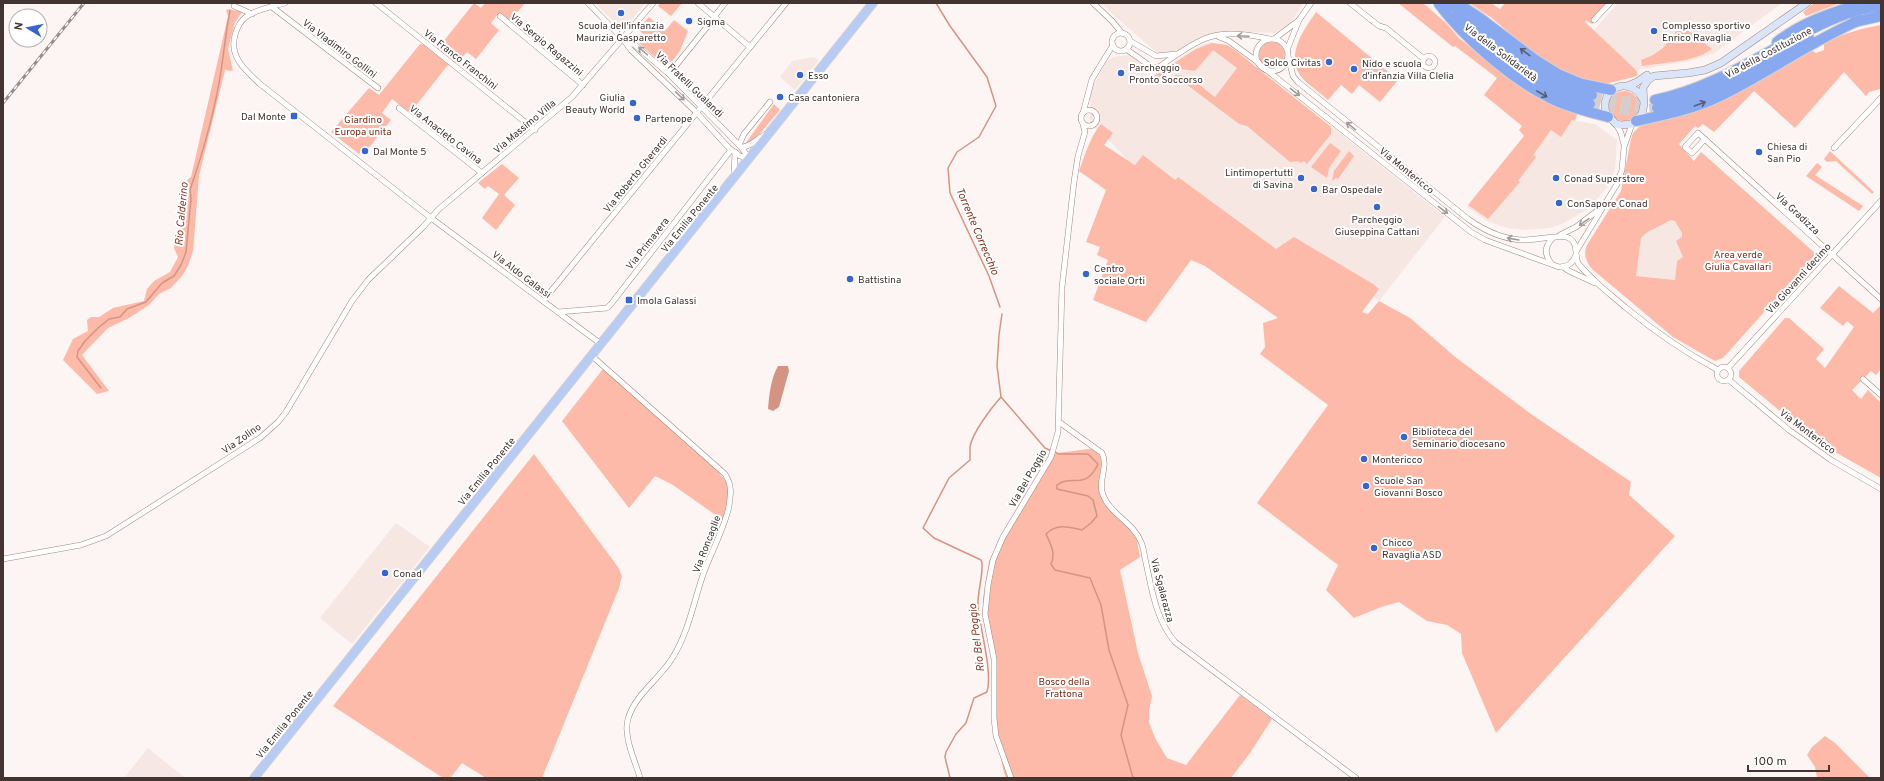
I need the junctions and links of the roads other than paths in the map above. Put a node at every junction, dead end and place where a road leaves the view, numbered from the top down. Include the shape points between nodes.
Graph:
1 (285, 3) edge
2 (376, 3) edge
3 (588, 3) edge
4 (653, 3) edge
5 (698, 3) edge
6 (725, 3) edge
7 (786, 3) edge
8 (873, 3) edge
9 (1093, 3) edge
10 (1350, 3) edge
11 (1442, 3) edge
12 (1457, 3) edge
13 (1610, 3) edge
14 (1799, 3) edge
15 (1807, 3) edge
16 (1862, 3) edge
17 (1309, 4) edge
18 (234, 6) dead end
19 (272, 7) junction
20 (1881, 7) edge
21 (252, 14) junction
22 (500, 16) dead end
23 (1881, 16) edge
24 (714, 17) junction
25 (1299, 20) junction
26 (1594, 20) dead end
27 (1860, 20) junction
28 (1112, 21) junction
29 (1122, 33) junction
30 (1114, 35) junction
31 (1216, 36) junction
32 (623, 39) junction
33 (1271, 39) junction
34 (1130, 41) junction
35 (1113, 45) junction
36 (750, 47) junction
37 (1126, 49) junction
38 (1118, 50) junction
39 (1287, 50) junction
40 (1179, 54) junction
41 (1108, 55) junction
42 (1156, 56) junction
43 (1288, 56) junction
44 (1424, 59) dead end
45 (1751, 60) junction
46 (1259, 63) junction
47 (1157, 68) junction
48 (1264, 68) junction
49 (669, 74) junction
50 (583, 85) junction
51 (1627, 86) junction
52 (378, 88) dead end
53 (1611, 90) junction
54 (1881, 98) edge
55 (1643, 99) junction
56 (1591, 100) tunnel mouth
57 (770, 102) dead end
58 (1086, 102) junction
59 (701, 107) junction
60 (400, 108) dead end
61 (696, 112) junction
62 (1094, 112) junction
63 (1083, 113) junction
64 (1612, 120) junction
65 (1634, 123) junction
66 (1083, 124) junction
67 (1092, 126) junction
68 (535, 130) junction
69 (1085, 132) junction
70 (768, 134) junction
71 (1705, 139) dead end
72 (740, 146) junction
73 (1624, 147) junction
74 (1834, 148) dead end
75 (733, 151) junction
76 (749, 158) junction
77 (482, 173) junction
78 (734, 177) junction
79 (1606, 203) junction
80 (1880, 205) edge
81 (432, 218) junction
82 (1555, 237) junction
83 (1576, 252) junction
84 (1831, 255) junction
85 (1551, 263) junction
86 (1563, 267) junction
87 (1598, 284) junction
88 (1881, 299) edge
89 (543, 302) junction
90 (558, 312) junction
91 (601, 344) junction
92 (592, 356) junction
93 (1728, 368) junction
94 (1718, 370) junction
95 (1863, 379) dead end
96 (1729, 380) junction
97 (1881, 395) edge
98 (1059, 422) junction
99 (1881, 489) edge
100 (3, 559) edge
101 (254, 778) edge
102 (640, 778) edge
103 (1011, 778) edge
104 (1356, 778) edge

1 - 19 street
2 - 68 street, Via Franco Franchini
3 - 32 street, Via Fratelli Gualandi
4 - 32 street, Via Massimo Villa
5 - 24 street
6 - 24 street
7 - 36 street, Via Roberto Gherardi
8 - 70 main road, Via Emilia Ponente
9 - 28 street
10 - 44 street
11 - 56 highway, Via della Solidarietà via 1539,72
11 -> 64 highway via 1468,38 1525,84 1570,107
53 -> 12 highway via 1582,84 1558,74
13 - 26 street
14 - 51 street via 1719,61 1702,66 1652,72
15 - 55 street via 1721,63 1705,70 1654,76 1644,84
16 - 45 highway via 1803,24
17 - 25 street
18 - 21 street
19 - 21 street
19 - 52 street, Via Vladimiro Gollini
20 - 45 highway, Via della Costituzione via 1825,22
21 - 81 street, Via Aldo Galassi via 237,28 232,43 235,58 244,70
22 - 50 street, Via Sergio Ragazzini
23 - 27 highway, Via della Costituzione
24 - 36 street
24 - 49 street
25 - 33 street
25 - 39 street
27 - 45 highway, Via della Costituzione via 1845,23 1811,37 1744,76 1700,96 1670,105 1656,104 1715,81
65 -> 27 highway via 1698,106 1719,97 1835,31
28 - 29 street
28 - 30 street
29 - 30 street
29 - 34 street via 1128,36
30 - 35 street
33 -> 31 street
31 - 40 street via 1204,39
31 - 46 street via 1229,40
49 -> 32 street, Via Fratelli Gualandi via 635,45
32 - 50 street, Via Massimo Villa
32 -> 61 street, Via Fratelli Gualandi via 631,50
33 - 39 street via 1282,42
33 - 46 street via 1264,41 1258,49
34 - 37 street
34 - 42 street
35 - 38 street
35 - 41 street
36 - 59 street, Via Roberto Gherardi
37 - 38 street
37 - 47 street via 1150,67
38 - 41 street
39 - 43 street
40 - 42 street
40 - 47 street
41 - 58 street via 1092,79
42 - 47 street via 1160,62
43 - 48 street via 1279,69
82 -> 43 street, Via Montericco via 1524,240 1501,236 1483,229 1468,219 1298,82 1293,76
46 - 48 street
48 -> 85 street, Via Montericco via 1472,232 1485,240
49 - 59 street, Via Fratelli Gualandi
50 - 68 street, Via Massimo Villa
51 - 53 street via 1618,86
51 - 55 street via 1636,90
53 - 64 street via 1604,103
54 - 74 street
55 - 65 street via 1643,109
57 - 72 street via 744,134
58 - 62 street
58 - 63 street
59 - 61 street, Via Roberto Gherardi
59 - 72 street, Via Fratelli Gualandi
60 - 77 street, Via Anacleto Cavina
61 - 75 street, Via Fratelli Gualandi
61 - 89 street, Via Roberto Gherardi
62 - 63 street via 1089,110
62 - 67 street via 1097,120
63 - 66 street
64 - 65 street via 1626,125
64 - 73 street via 1621,133
65 - 73 street
66 - 67 street
66 - 69 street
67 - 69 street
68 - 77 street, Via Massimo Villa
69 - 98 street, Via Bel Poggio via 1074,182 1062,287
70 - 72 street via 761,136 751,145
70 - 76 main road, Via Emilia Ponente
71 - 84 street, Via Gradizza
72 - 76 street, Via Fratelli Gualandi
73 - 79 street via 1622,170
75 - 76 street, Via Fratelli Gualandi
75 - 78 street
75 - 90 street, Via Primavera via 612,304 607,308
76 - 78 main road, Via Emilia Ponente
77 - 81 street, Via Massimo Villa via 439,209
78 - 91 main road, Via Emilia Ponente
79 -> 82 street via 1576,227
79 - 83 street
80 - 84 street, Via Giovanni decimo
81 - 89 street, Via Aldo Galassi
81 - 100 street, Via Zolino via 368,280 352,301 286,412 260,438 106,536 81,545
82 - 83 street, Via Montericco via 1568,237 1575,244
82 - 85 street via 1546,250
83 - 86 street via 1571,263
83 - 87 street, Via Montericco via 1578,262
84 - 88 street, Via Gradizza
84 - 93 street, Via Giovanni decimo
85 - 86 street, Via Montericco
86 - 87 street, Via Montericco
87 - 94 street, Via Montericco via 1671,343
89 - 90 street, Via Aldo Galassi
90 - 91 street, Via Aldo Galassi
91 - 92 main road, Via Emilia Ponente
92 - 101 main road, Via Emilia Ponente
92 - 102 street, Via Roncaglie via 725,474 731,486 729,508 703,573 680,644 638,700 628,720 628,737
93 - 94 street via 1724,366
93 - 96 street via 1732,374
94 - 96 street, Via Montericco via 1720,380
95 - 97 street
96 - 99 street, Via Montericco via 1789,430 1831,460
98 - 103 street, Via Bel Poggio via 1051,457 1004,537 993,560 988,585 985,614 994,659 996,736
98 - 104 street, Via Sgalarazza via 1102,453 1105,459 1102,492 1106,502 1141,541 1159,615 1166,631 1175,642

